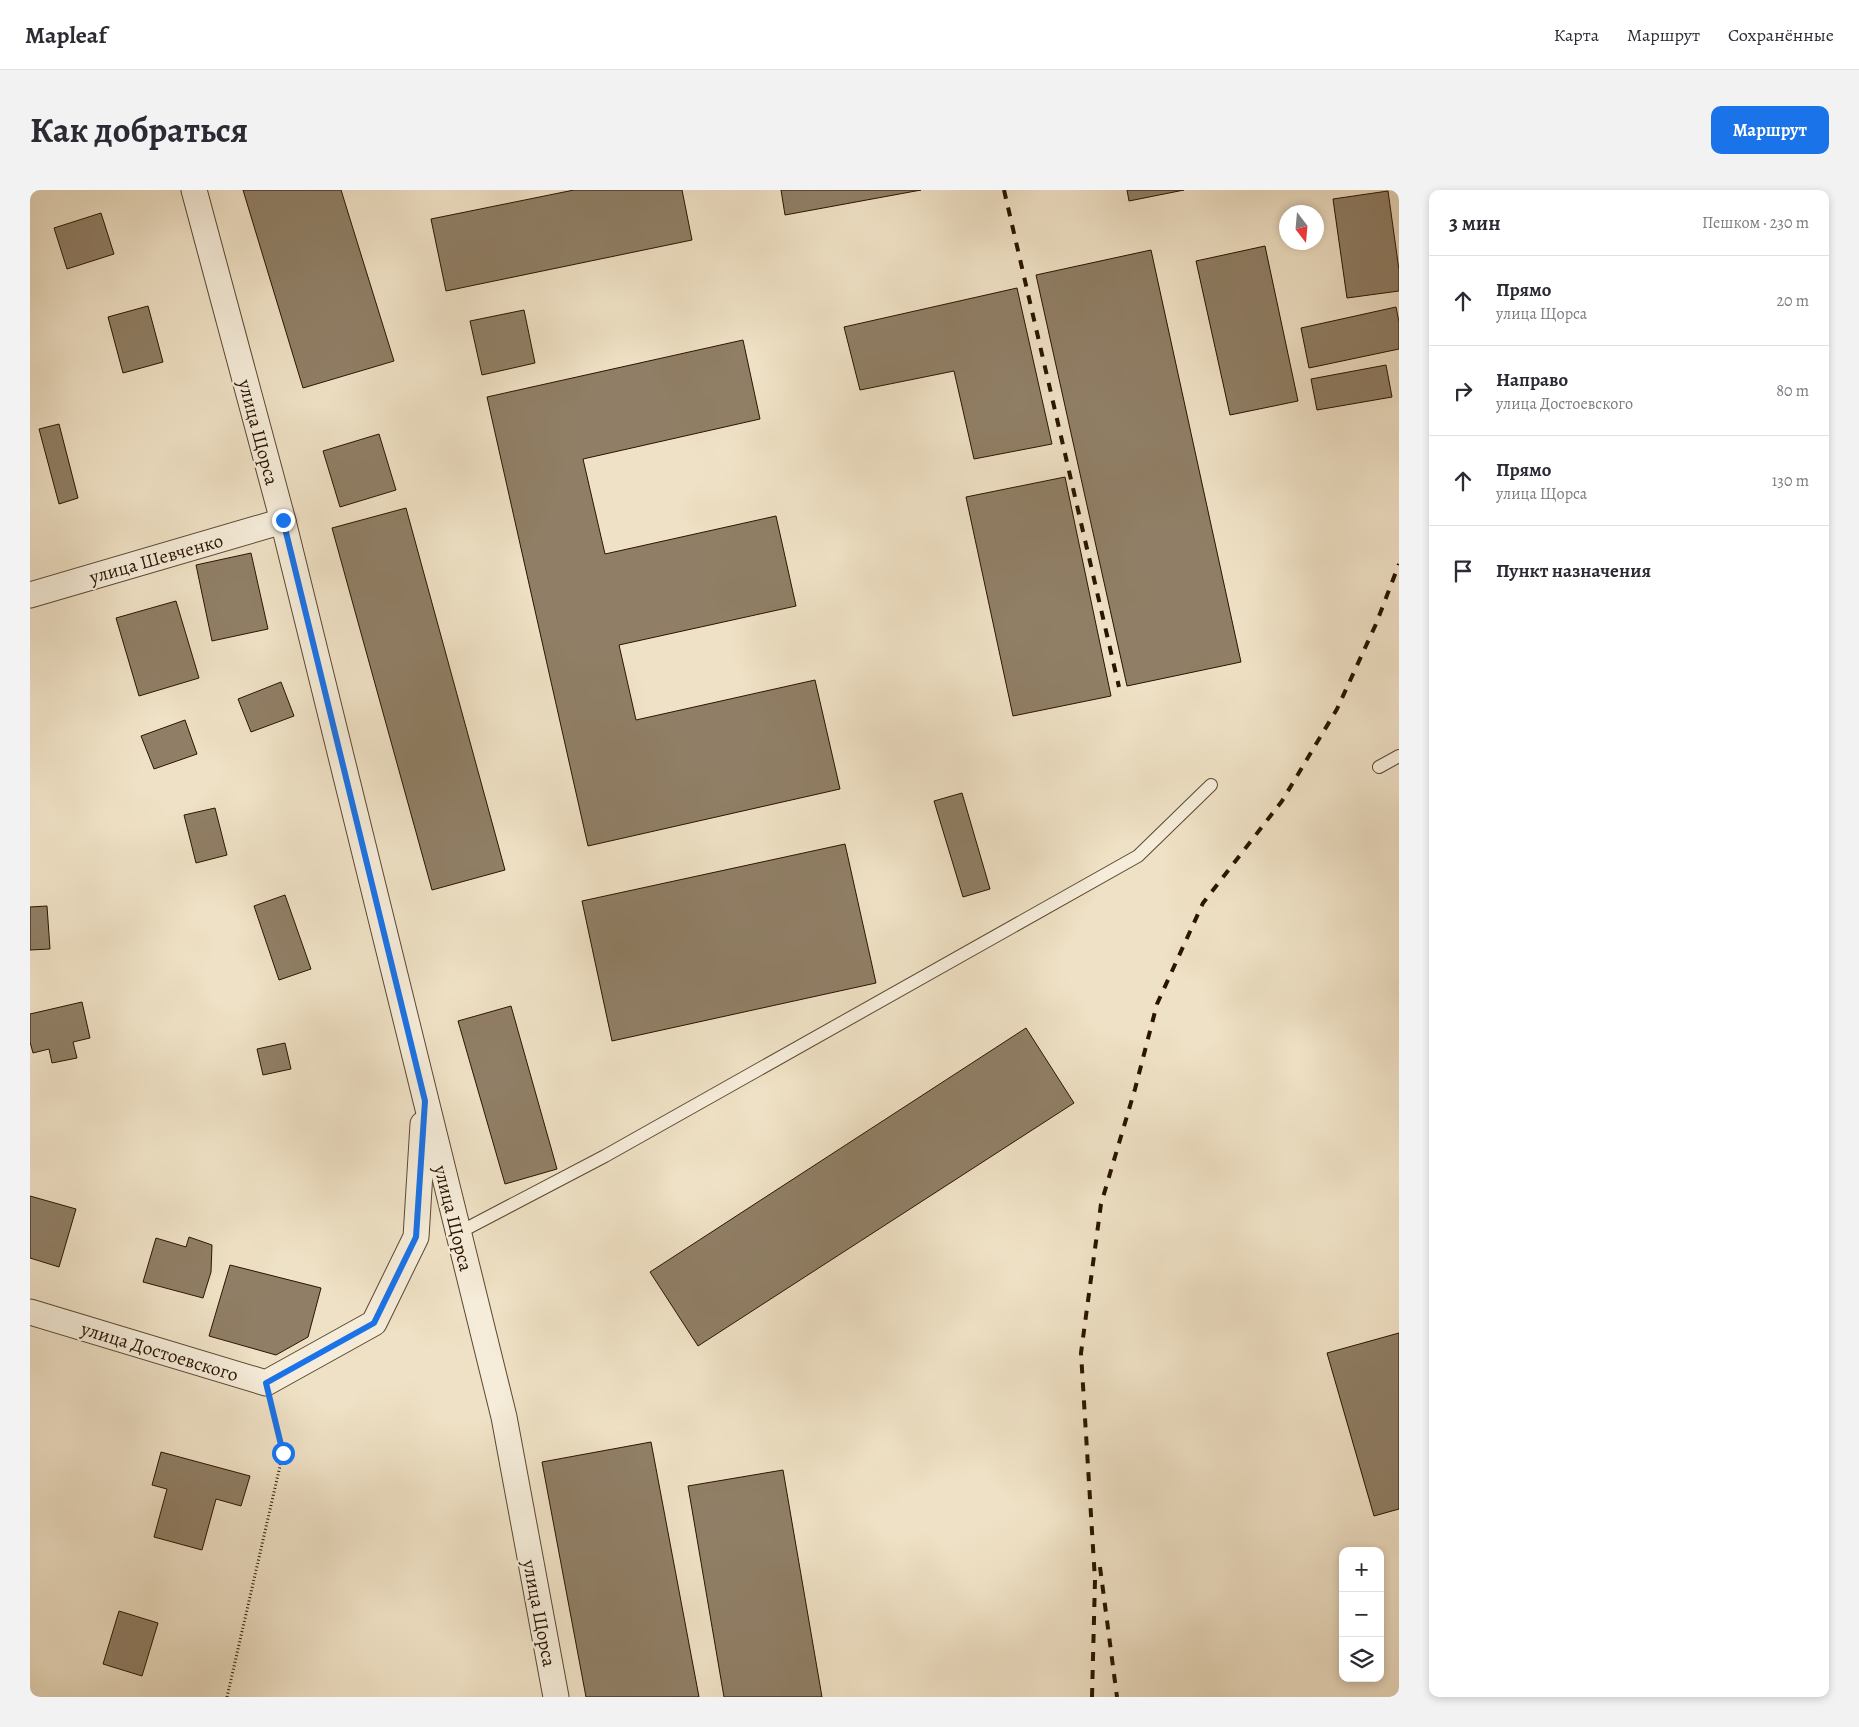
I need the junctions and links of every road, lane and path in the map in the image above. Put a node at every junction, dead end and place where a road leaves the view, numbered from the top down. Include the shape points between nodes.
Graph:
1 (194, 190) edge
2 (283, 520) junction
3 (30, 595) edge
4 (1399, 756) edge
5 (1379, 767) dead end
6 (1211, 785) dead end
7 (425, 1101) junction
8 (458, 1233) junction
9 (30, 1312) edge
10 (266, 1383) junction
11 (226, 1697) edge
12 (556, 1697) edge

1 - 2 street, улица Щорса
2 - 3 street, улица Шевченко
2 - 7 street, улица Щорса
4 - 5 lane
6 - 8 lane via 1138,856 605,1156
7 - 8 street, улица Щорса
7 - 10 street via 416,1237 374,1323
8 - 12 street, улица Щорса via 504,1417
9 - 10 street, улица Достоевского
10 - 11 path via 283,1453

